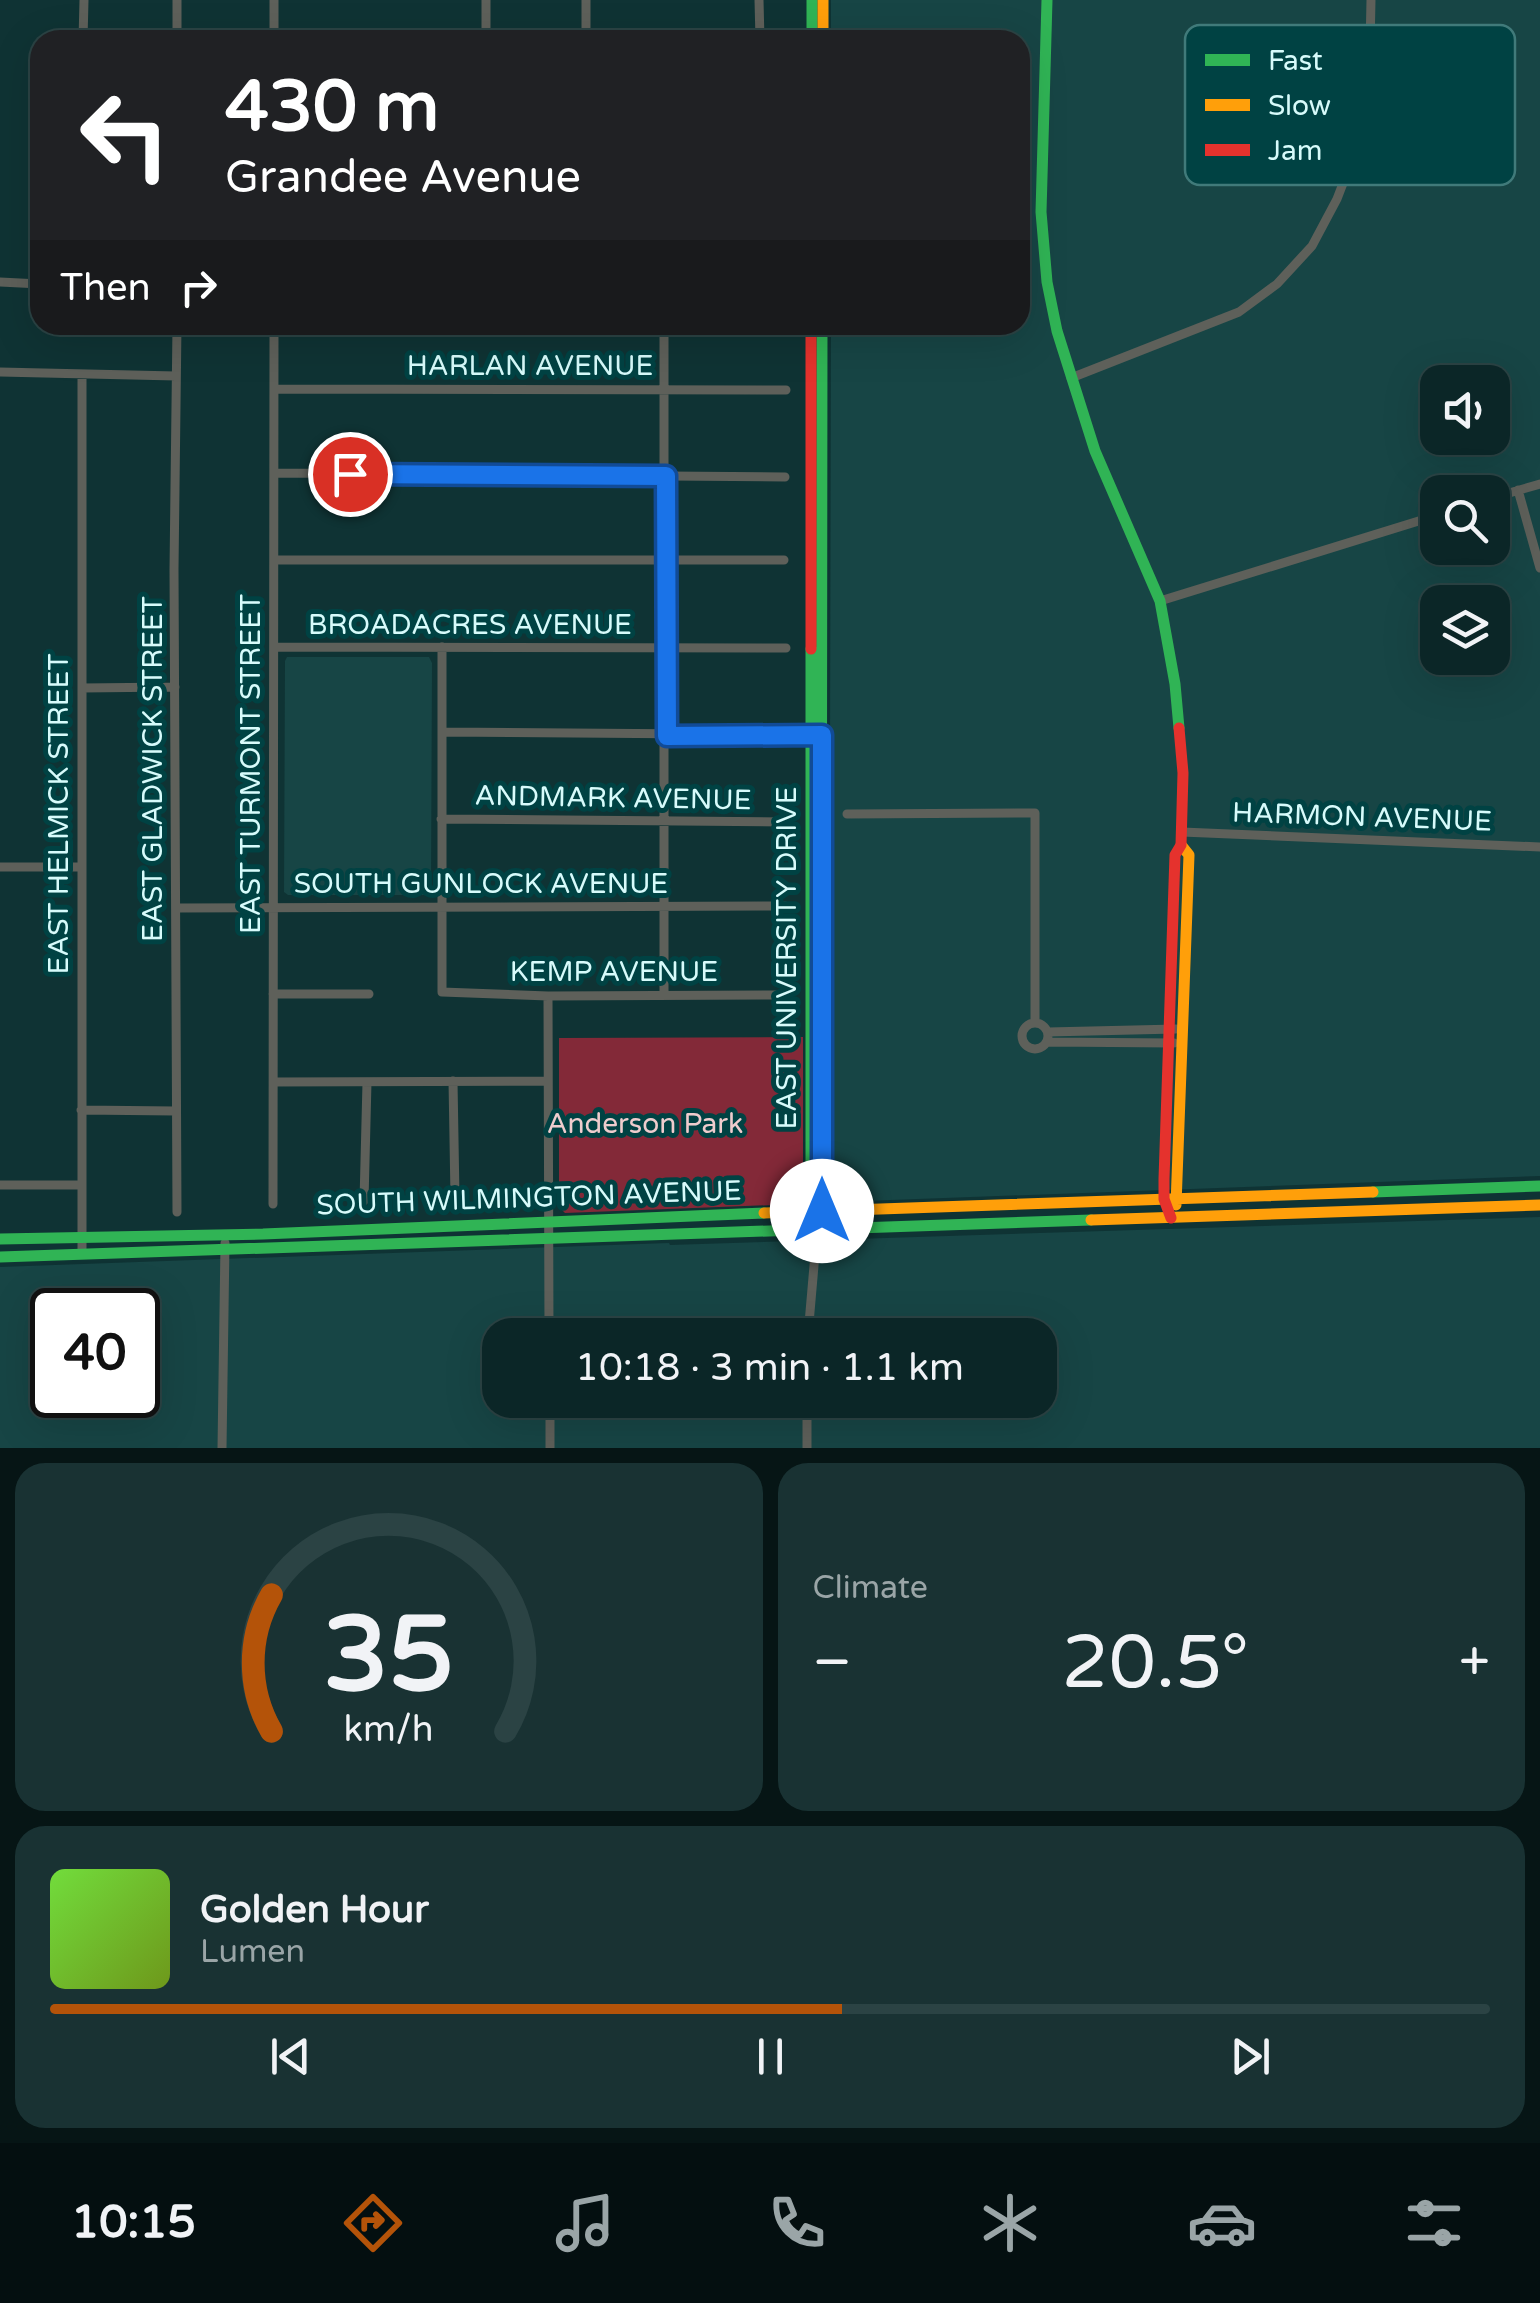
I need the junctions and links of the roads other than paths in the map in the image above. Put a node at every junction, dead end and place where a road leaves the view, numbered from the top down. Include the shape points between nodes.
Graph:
1 (84, 0) edge
2 (177, 0) edge
3 (274, 0) edge
4 (486, 0) edge
5 (586, 0) edge
6 (759, 0) edge
7 (812, 0) edge
8 (822, 0) edge
9 (1047, 0) edge
10 (1371, 0) edge
11 (1370, 25) edge
12 (83, 30) edge
13 (178, 30) edge
14 (274, 30) edge
15 (486, 30) edge
16 (586, 30) edge
17 (760, 30) edge
18 (812, 30) edge
19 (822, 30) edge
20 (1343, 185) edge
21 (0, 282) edge
22 (30, 284) edge
23 (177, 335) edge
24 (274, 335) edge
25 (664, 335) edge
26 (811, 335) edge
27 (822, 335) edge
28 (0, 372) edge
29 (82, 374) junction
30 (176, 376) junction
31 (1071, 378) junction
32 (666, 388) junction
33 (275, 389) junction
34 (786, 390) dead end
35 (275, 473) junction
36 (666, 476) junction
37 (785, 477) dead end
38 (1540, 484) edge
39 (1518, 490) junction
40 (1510, 492) edge
41 (1420, 521) edge
42 (274, 560) junction
43 (784, 560) dead end
44 (666, 562) junction
45 (1540, 568) edge
46 (1160, 601) junction
47 (274, 646) junction
48 (442, 647) junction
49 (666, 648) junction
50 (786, 648) dead end
51 (175, 687) junction
52 (82, 688) junction
53 (444, 732) junction
54 (817, 735) junction
55 (667, 736) junction
56 (847, 814) dead end
57 (441, 818) junction
58 (666, 820) junction
59 (784, 822) dead end
60 (1181, 839) junction
61 (1540, 846) edge
62 (0, 867) edge
63 (82, 867) junction
64 (274, 906) junction
65 (443, 906) junction
66 (785, 906) dead end
67 (177, 908) junction
68 (665, 908) junction
69 (273, 994) junction
70 (369, 994) dead end
71 (664, 995) junction
72 (786, 995) dead end
73 (548, 996) junction
74 (1036, 1023) junction
75 (1169, 1029) junction
76 (1183, 1029) junction
77 (1048, 1037) junction
78 (1169, 1043) junction
79 (1183, 1043) junction
80 (547, 1081) junction
81 (274, 1082) junction
82 (367, 1082) junction
83 (454, 1082) junction
84 (81, 1110) junction
85 (176, 1111) junction
86 (0, 1185) edge
87 (81, 1185) junction
88 (1540, 1186) edge
89 (455, 1198) dead end
90 (1178, 1198) junction
91 (1164, 1199) junction
92 (364, 1201) dead end
93 (273, 1204) dead end
94 (1540, 1206) edge
95 (817, 1211) junction
96 (177, 1212) dead end
97 (1171, 1218) junction
98 (548, 1220) junction
99 (817, 1231) junction
100 (225, 1235) junction
101 (81, 1237) junction
102 (548, 1238) junction
103 (0, 1240) edge
104 (224, 1250) junction
105 (82, 1254) junction
106 (0, 1257) edge
107 (549, 1318) edge
108 (809, 1318) edge
109 (550, 1418) edge
110 (807, 1418) edge
111 (222, 1448) edge
112 (550, 1448) edge
113 (808, 1448) edge

1 - 12 street
2 - 13 street
3 - 14 street
4 - 15 street
5 - 16 street
6 - 17 street
7 - 18 main road
8 - 19 main road
9 - 31 main road via 1044,258
10 - 11 street
20 - 31 street via 1312,246 1239,312
21 - 22 street
23 - 30 street, EAST GLADWICK STREET
24 - 33 street, EAST TURMONT STREET
25 - 32 street
26 - 54 main road, EAST UNIVERSITY DRIVE
27 - 54 main road, EAST UNIVERSITY DRIVE
28 - 29 street
29 - 30 street
29 - 52 street, EAST HELMICK STREET
30 - 51 street, EAST GLADWICK STREET
31 - 46 main road via 1094,451
32 - 33 street, HARLAN AVENUE
32 - 34 street, HARLAN AVENUE
32 - 36 street
33 - 35 street, EAST TURMONT STREET
35 - 36 street
35 - 42 street, EAST TURMONT STREET
36 - 37 street
36 - 44 street
38 - 39 street
39 - 40 street
39 - 45 street
41 - 46 street
42 - 44 street
42 - 47 street, EAST TURMONT STREET
43 - 44 street
44 - 49 street
46 - 60 main road via 1176,684
47 - 48 street, BROADACRES AVENUE
47 - 64 street, EAST TURMONT STREET
48 - 49 street, BROADACRES AVENUE
48 - 53 street
49 - 50 street, BROADACRES AVENUE
49 - 55 street
51 - 52 street
51 - 67 street, EAST GLADWICK STREET
52 - 63 street, EAST HELMICK STREET
53 - 55 street
53 - 57 street
54 - 55 street
54 - 95 main road, EAST UNIVERSITY DRIVE
55 - 58 street
56 - 74 street via 1035,813
57 - 58 street, ANDMARK AVENUE
57 - 65 street
58 - 59 street, ANDMARK AVENUE
58 - 68 street
60 - 61 street, HARMON AVENUE
60 - 75 main road
60 - 76 main road via 1189,855
62 - 63 street
63 - 84 street, EAST HELMICK STREET
64 - 65 street, SOUTH GUNLOCK AVENUE
64 - 67 street, SOUTH GUNLOCK AVENUE
64 - 69 street, EAST TURMONT STREET
65 - 68 street, SOUTH GUNLOCK AVENUE
65 - 73 street, KEMP AVENUE via 442,992
66 - 68 street, SOUTH GUNLOCK AVENUE
67 - 85 street, EAST GLADWICK STREET
68 - 71 street
69 - 70 street
69 - 81 street, EAST TURMONT STREET
71 - 72 street, KEMP AVENUE
71 - 73 street, KEMP AVENUE
73 - 80 street
74 - 77 street
74 - 77 street via 1022,1030 1022,1041 1034,1050
75 - 76 street
75 - 77 street
75 - 78 main road
76 - 79 main road
77 - 78 street
78 - 79 street
78 - 91 main road
79 - 90 main road
80 - 83 street
80 - 98 street
81 - 82 street
81 - 93 street, EAST TURMONT STREET
82 - 83 street
82 - 92 street
83 - 89 street
84 - 85 street
84 - 87 street, EAST HELMICK STREET
85 - 96 street, EAST GLADWICK STREET
86 - 87 street
87 - 101 street, EAST HELMICK STREET
88 - 90 main road, SOUTH WILMINGTON AVENUE
90 - 91 main road, SOUTH WILMINGTON AVENUE
90 - 97 main road
91 - 95 main road, SOUTH WILMINGTON AVENUE
91 - 97 main road
94 - 97 main road, SOUTH WILMINGTON AVENUE
95 - 98 main road, SOUTH WILMINGTON AVENUE
95 - 99 main road, EAST UNIVERSITY DRIVE
97 - 99 main road, SOUTH WILMINGTON AVENUE
98 - 100 main road, SOUTH WILMINGTON AVENUE
98 - 102 street
99 - 102 main road, SOUTH WILMINGTON AVENUE
99 - 108 street, EAST UNIVERSITY DRIVE
100 - 101 main road, SOUTH WILMINGTON AVENUE
100 - 104 street
101 - 103 main road, SOUTH WILMINGTON AVENUE
101 - 105 street, EAST HELMICK STREET
102 - 104 main road, SOUTH WILMINGTON AVENUE
102 - 107 street
104 - 105 main road, SOUTH WILMINGTON AVENUE
104 - 111 street
105 - 106 main road, SOUTH WILMINGTON AVENUE
109 - 112 street
110 - 113 street

